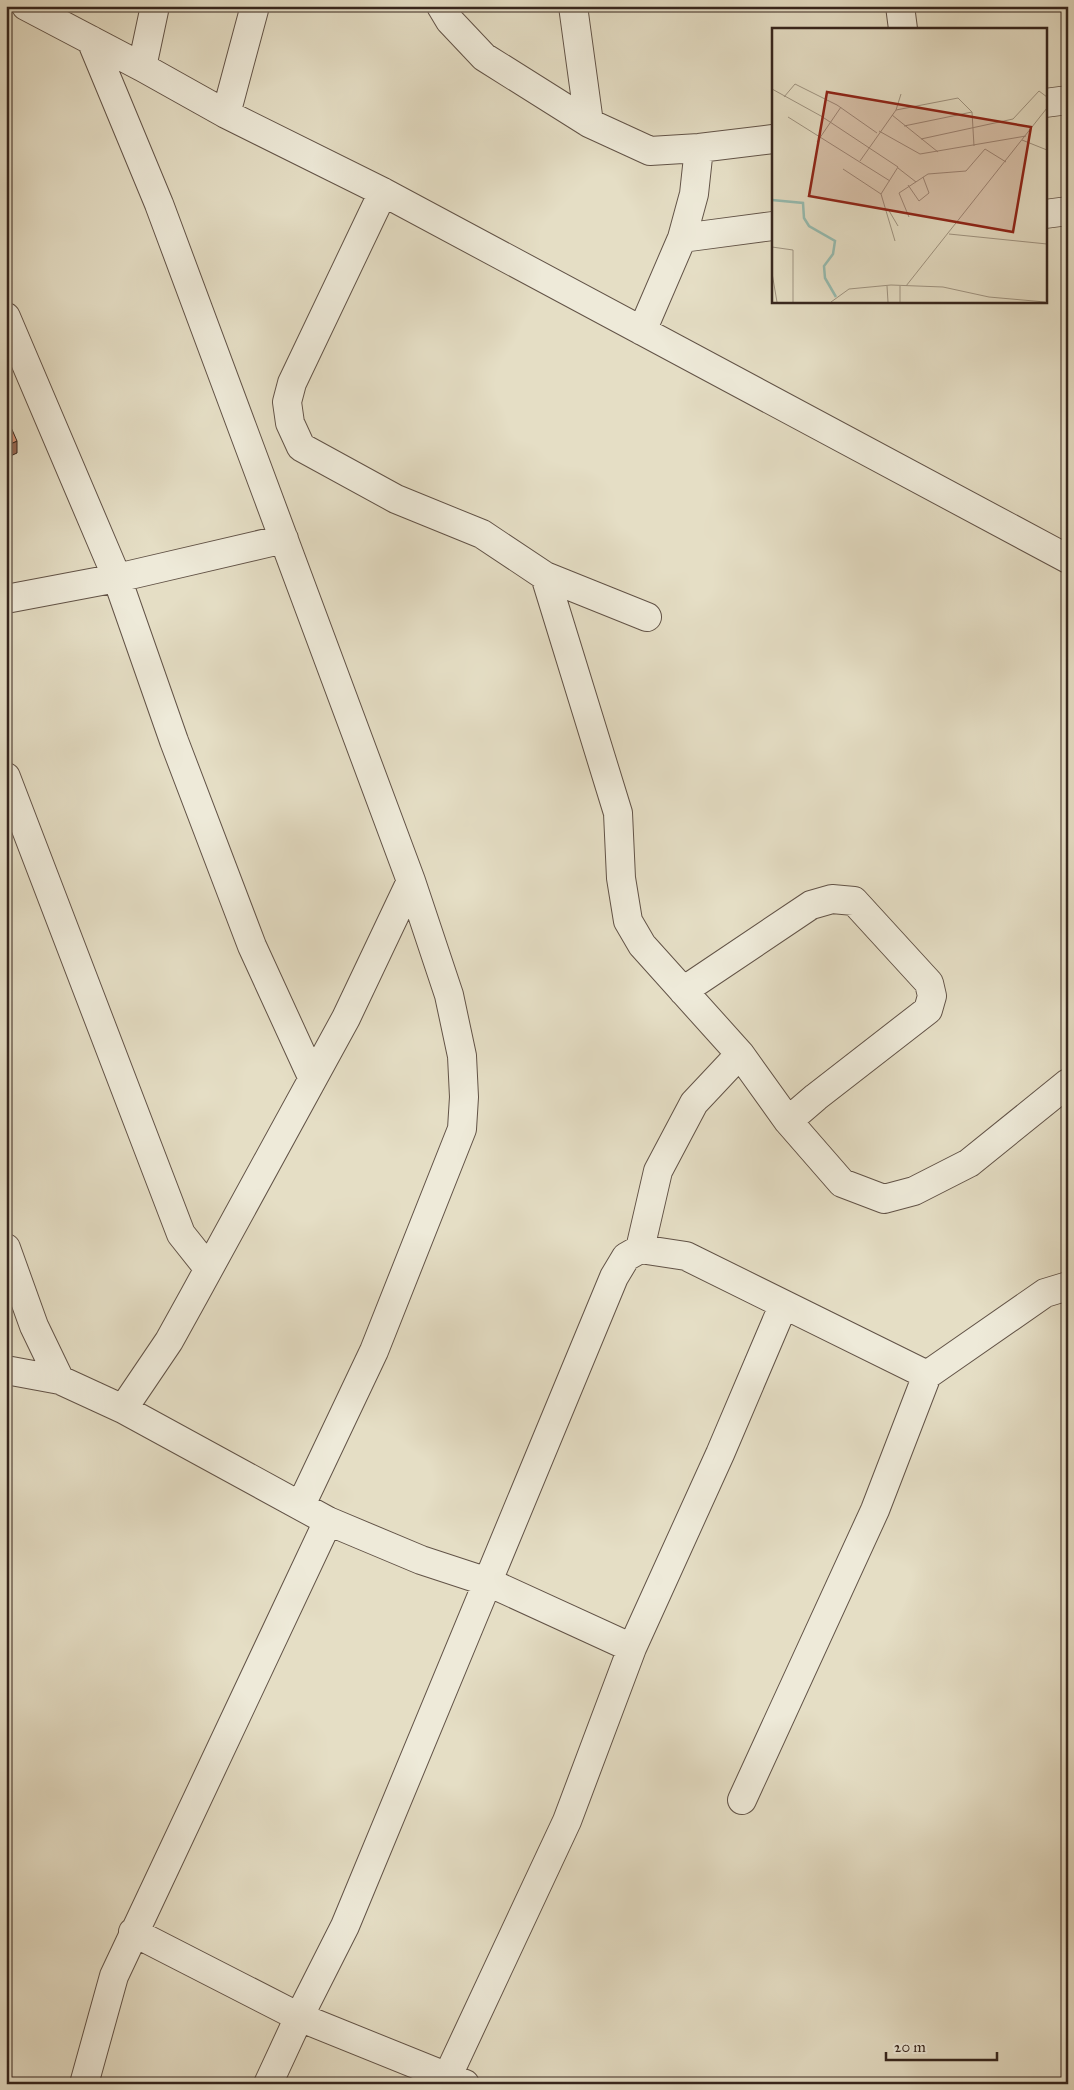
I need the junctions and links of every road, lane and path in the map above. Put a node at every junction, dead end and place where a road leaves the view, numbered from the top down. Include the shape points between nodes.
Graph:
1 (26, 6) edge
2 (155, 6) edge
3 (255, 6) edge
4 (441, 6) edge
5 (573, 6) edge
6 (900, 6) edge
7 (903, 28) edge
8 (91, 40) junction
9 (142, 67) junction
10 (1068, 100) edge
11 (1046, 103) edge
12 (226, 114) junction
13 (589, 123) junction
14 (772, 139) edge
15 (699, 148) junction
16 (383, 192) junction
17 (1068, 211) edge
18 (1046, 214) edge
19 (772, 226) edge
20 (682, 238) junction
21 (6, 317) edge
22 (642, 331) junction
23 (284, 539) junction
24 (1068, 560) edge
25 (545, 576) junction
26 (117, 578) junction
27 (6, 599) edge
28 (647, 618) dead end
29 (6, 776) edge
30 (411, 881) junction
31 (683, 991) junction
32 (740, 1054) junction
33 (312, 1077) junction
34 (1068, 1083) edge
35 (788, 1121) junction
36 (6, 1248) edge
37 (640, 1249) junction
38 (208, 1268) junction
39 (1067, 1285) edge
40 (783, 1306) junction
41 (6, 1370) edge
42 (927, 1375) junction
43 (60, 1380) junction
44 (123, 1409) junction
45 (301, 1504) junction
46 (328, 1521) junction
47 (488, 1582) junction
48 (632, 1648) junction
49 (742, 1800) dead end
50 (133, 1932) junction
51 (298, 2017) junction
52 (452, 2082) edge
53 (84, 2084) edge
54 (268, 2084) edge

1 - 8 street
2 - 9 street
3 - 12 street
4 - 13 street via 450,21 484,56
5 - 13 street
6 - 7 street
8 - 9 street
8 - 23 street via 159,204
9 - 12 street
10 - 11 street
12 - 16 street
13 - 15 street via 650,151
14 - 15 street
15 - 20 street via 694,194
16 - 22 street
16 - 25 street via 292,383 288,402 290,423 301,447 396,499 482,534
17 - 18 street
19 - 20 street
20 - 22 street
21 - 26 street
22 - 24 street
23 - 26 street
23 - 30 street
25 - 28 street
25 - 31 street via 618,813 621,878 628,921 642,945
26 - 27 street
26 - 33 street via 174,741 252,946
29 - 38 street via 181,1234
30 - 33 street via 346,1018
30 - 45 street via 449,995 462,1056 462,1129 374,1351
31 - 32 street
31 - 35 street via 811,905 832,898 854,901 929,983 932,996 928,1010
32 - 35 street
32 - 37 street via 694,1103 658,1171
33 - 38 street
34 - 35 street via 968,1163 914,1191 884,1199 842,1183
36 - 43 street via 34,1326
37 - 40 street via 686,1256
37 - 47 street via 626,1257 614,1277
38 - 44 street via 169,1341
39 - 42 street via 1045,1293
40 - 42 street
40 - 48 street
41 - 43 street
42 - 49 street via 875,1510
43 - 44 street
44 - 45 street
45 - 46 street
46 - 47 street via 421,1560
46 - 50 street
47 - 48 street
47 - 51 street via 346,1926
48 - 52 street via 567,1821
50 - 51 street
50 - 53 street via 114,1976
51 - 52 street
51 - 54 street

